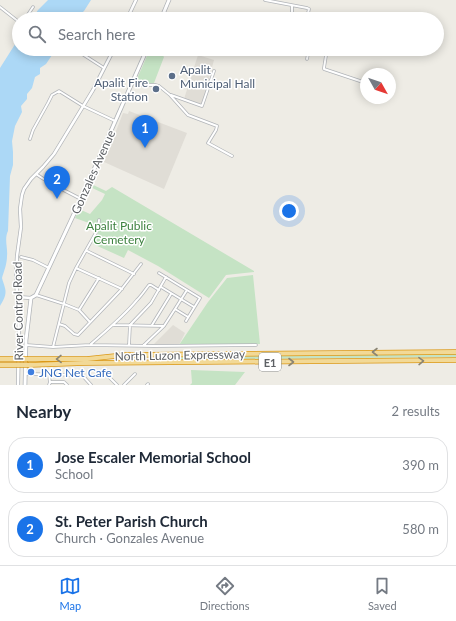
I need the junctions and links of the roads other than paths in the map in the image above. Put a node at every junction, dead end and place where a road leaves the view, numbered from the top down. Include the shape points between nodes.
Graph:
1 (136, 0) edge
2 (169, 0) edge
3 (265, 0) edge
4 (292, 6) junction
5 (0, 7) edge
6 (33, 8) dead end
7 (30, 12) edge
8 (130, 12) edge
9 (164, 12) edge
10 (292, 12) edge
11 (308, 12) edge
12 (12, 16) edge
13 (85, 56) edge
14 (110, 56) edge
15 (144, 56) edge
16 (308, 56) edge
17 (326, 56) edge
18 (307, 59) dead end
19 (104, 68) junction
20 (214, 70) dead end
21 (360, 81) edge
22 (132, 82) junction
23 (170, 95) junction
24 (83, 106) junction
25 (115, 121) junction
26 (30, 140) dead end
27 (232, 156) dead end
28 (36, 174) junction
29 (81, 199) junction
30 (99, 220) dead end
31 (87, 251) junction
32 (21, 257) dead end
33 (141, 264) dead end
34 (49, 268) junction
35 (76, 268) junction
36 (159, 273) dead end
37 (134, 274) junction
38 (166, 277) junction
39 (99, 278) junction
40 (161, 287) junction
41 (122, 289) junction
42 (159, 290) junction
43 (187, 290) junction
44 (171, 294) junction
45 (36, 295) junction
46 (17, 297) junction
47 (31, 298) junction
48 (181, 300) junction
49 (64, 304) junction
50 (194, 308) junction
51 (175, 309) junction
52 (79, 310) junction
53 (188, 317) junction
54 (186, 321) dead end
55 (90, 322) junction
56 (59, 324) junction
57 (114, 325) junction
58 (130, 325) junction
59 (152, 325) junction
60 (164, 326) junction
61 (26, 345) junction
62 (90, 345) junction
63 (129, 345) junction
64 (256, 345) dead end
65 (144, 346) junction
66 (53, 347) junction
67 (456, 352) edge
68 (0, 359) edge
69 (456, 360) edge
70 (0, 365) edge
71 (26, 374) junction
72 (49, 374) junction
73 (106, 374) dead end
74 (135, 374) dead end
75 (50, 384) edge
76 (18, 385) edge
77 (25, 385) edge
78 (67, 385) edge
79 (91, 385) edge
80 (117, 385) edge
81 (124, 385) edge

1 - 8 street
2 - 9 main road
3 - 4 street
4 - 10 street
4 - 11 street via 307,8
5 - 12 street
6 - 7 street
13 - 19 street
14 - 19 street, River Control Road
15 - 22 main road, Gonzales Avenue
16 - 18 street
17 - 21 street via 324,69
19 - 24 street, River Control Road
20 - 23 street via 202,106
22 - 23 street via 159,86
22 - 25 main road, Gonzales Avenue
23 - 27 street via 188,115 217,126 208,143
24 - 25 street
24 - 26 street via 59,91 54,92
24 - 28 street, River Control Road via 54,154
25 - 29 main road, Gonzales Avenue
28 - 29 street
28 - 46 street, River Control Road via 24,189 20,202
29 - 34 main road, Gonzales Avenue
30 - 31 street via 98,229
31 - 35 street
31 - 37 street
32 - 34 street
33 - 37 street
34 - 45 main road, Gonzales Avenue
35 - 39 street
35 - 49 street
36 - 38 street
37 - 41 street
38 - 40 street
38 - 43 street
39 - 41 street
39 - 52 street
40 - 42 street
40 - 44 street
41 - 55 street
42 - 57 street via 149,285
42 - 58 street
43 - 48 street
43 - 50 street via 200,298
44 - 48 street
44 - 59 street
45 - 47 main road
45 - 49 street
46 - 47 street
46 - 76 street, River Control Road
47 - 61 main road
48 - 50 street
48 - 51 street
49 - 52 street
49 - 56 street
50 - 53 street
51 - 53 street
51 - 60 street
52 - 55 street
53 - 54 street
55 - 56 street via 78,335
56 - 66 street
57 - 58 street
57 - 62 street
58 - 59 street
58 - 63 street
59 - 60 street
60 - 65 street
61 - 66 street
61 - 71 main road
62 - 63 street
62 - 66 street
63 - 65 street
64 - 65 street
67 -> 68 highway, North Luzon Expressway / E1, bridge via 125,354 87,358
70 -> 69 highway, North Luzon Expressway / E1, bridge
71 - 72 street
71 - 77 main road
72 - 75 street
72 - 79 street via 82,375
73 - 80 street
74 - 81 street
75 - 78 street via 64,382

